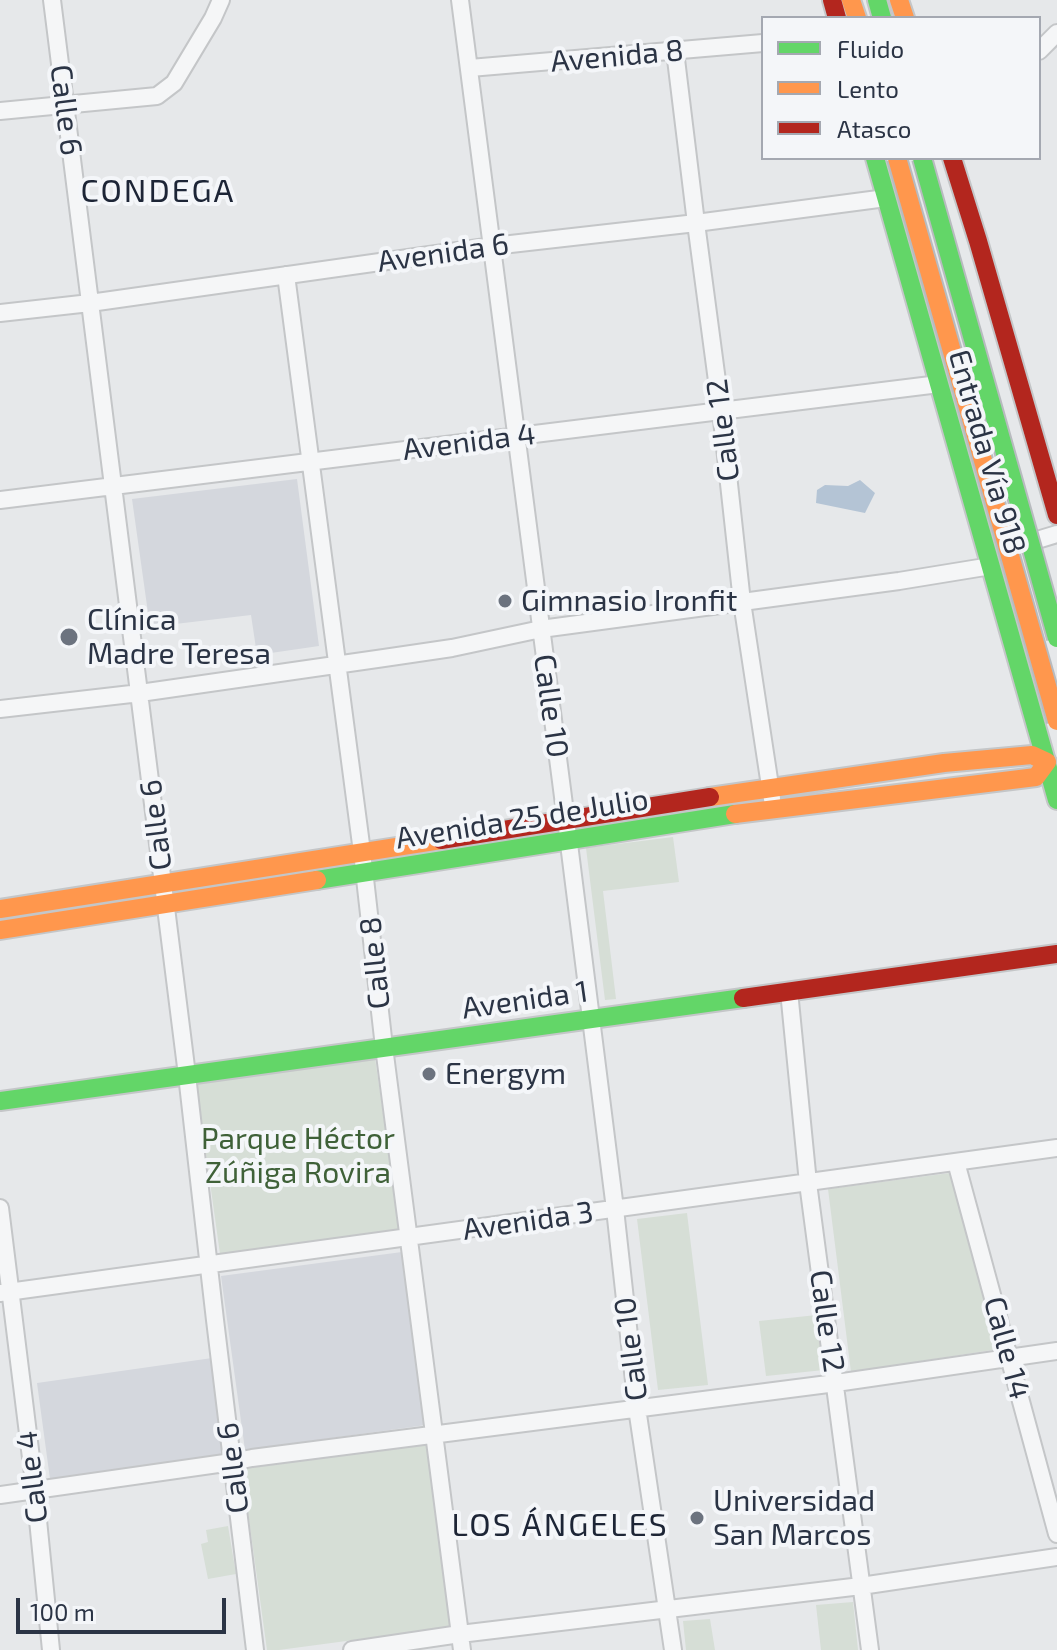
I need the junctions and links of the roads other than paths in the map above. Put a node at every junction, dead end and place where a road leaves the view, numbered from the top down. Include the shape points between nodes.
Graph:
1 (52, 0) edge
2 (221, 0) edge
3 (460, 0) edge
4 (1057, 33) edge
5 (761, 43) edge
6 (1041, 49) edge
7 (675, 51) junction
8 (470, 68) junction
9 (65, 105) junction
10 (0, 111) edge
11 (876, 160) edge
12 (898, 160) edge
13 (923, 160) edge
14 (953, 160) edge
15 (886, 198) junction
16 (696, 223) junction
17 (493, 246) junction
18 (286, 275) junction
19 (90, 303) junction
20 (0, 313) edge
21 (939, 384) junction
22 (721, 411) junction
23 (516, 436) junction
24 (310, 462) junction
25 (114, 486) junction
26 (0, 500) edge
27 (1057, 515) edge
28 (1057, 534) edge
29 (991, 566) junction
30 (1057, 569) edge
31 (742, 602) junction
32 (541, 629) junction
33 (1057, 638) edge
34 (337, 665) junction
35 (140, 693) junction
36 (0, 709) edge
37 (1057, 721) edge
38 (1052, 761) edge
39 (770, 788) junction
40 (1057, 800) edge
41 (773, 808) junction
42 (566, 820) junction
43 (569, 840) junction
44 (362, 852) junction
45 (365, 873) junction
46 (163, 884) junction
47 (165, 904) junction
48 (0, 909) edge
49 (0, 930) edge
50 (1057, 954) edge
51 (789, 991) junction
52 (590, 1019) junction
53 (384, 1047) junction
54 (187, 1075) junction
55 (0, 1101) edge
56 (1057, 1148) edge
57 (956, 1162) junction
58 (808, 1183) junction
59 (0, 1208) edge
60 (615, 1209) junction
61 (408, 1237) junction
62 (208, 1265) junction
63 (5, 1293) edge
64 (1057, 1351) edge
65 (1009, 1358) junction
66 (836, 1383) junction
67 (637, 1408) junction
68 (434, 1433) junction
69 (232, 1462) junction
70 (35, 1490) junction
71 (0, 1495) edge
72 (1057, 1534) edge
73 (1057, 1557) edge
74 (861, 1586) junction
75 (667, 1610) junction
76 (461, 1642) edge
77 (51, 1650) edge
78 (255, 1650) edge
79 (352, 1650) edge
80 (673, 1650) edge
81 (870, 1650) edge

1 - 9 street, Calle 6
2 - 9 street via 174,83 157,96
3 - 8 street, Calle 10
4 - 6 street
5 - 7 street, Avenida 8
7 - 8 street, Avenida 8
7 - 16 street, Calle 12
8 - 17 street, Calle 10
9 - 10 street
9 - 19 street, Calle 6
11 - 15 main road, Entrada Vía 918
12 - 37 main road, bridge
13 - 33 main road, bridge
14 - 27 main road
15 - 16 street, Avenida 6
15 - 21 main road, Entrada Vía 918
16 - 17 street, Avenida 6
16 - 22 street, Calle 12
17 - 18 street, Avenida 6
17 - 23 street, Calle 10
18 - 19 street, Avenida 6
18 - 24 street, Calle 8
19 - 20 street, Avenida 6
19 - 25 street, Calle 6
21 - 22 street, Avenida 4
21 - 29 main road, Entrada Vía 918
22 - 23 street, Avenida 4
22 - 31 street, Calle 12
23 - 24 street, Avenida 4
23 - 32 street, Calle 10
24 - 25 street, Avenida 4
24 - 34 street, Calle 8
25 - 26 street, Avenida 4
25 - 35 street, Calle 6
28 - 29 street via 1000,551
29 - 30 street via 1010,580
29 - 31 street
29 - 38 main road, Entrada Vía 918 via 1024,687
31 - 32 street
31 - 39 street, Calle 12
32 - 34 street
32 - 42 street, Calle 10
34 - 35 street
34 - 44 street, Calle 8
35 - 36 street
35 - 46 street, Calle 6
38 - 39 main road, Avenida 25 de Julio via 1032,755 944,763
38 - 40 main road, Entrada Vía 918
38 - 41 main road, Avenida 25 de Julio via 1036,777
39 - 41 street, Calle 12
39 - 42 main road, Avenida 25 de Julio
41 - 43 main road, Avenida 25 de Julio
42 - 43 street, Calle 10
42 - 44 main road, Avenida 25 de Julio
43 - 45 main road, Avenida 25 de Julio
43 - 52 street, Calle 10
44 - 45 street, Calle 8
44 - 46 main road, Avenida 25 de Julio
45 - 47 main road, Avenida 25 de Julio
45 - 53 street, Calle 8
46 - 47 street, Calle 6
46 - 48 main road, Avenida 25 de Julio
47 - 49 main road, Avenida 25 de Julio
47 - 54 street, Calle 6
50 - 51 main road, Avenida 1
51 - 52 main road, Avenida 1
51 - 58 street, Calle 12
52 - 53 main road, Avenida 1
52 - 60 street, Calle 10
53 - 54 main road, Avenida 1
53 - 61 street, Calle 8
54 - 55 main road, Avenida 1
54 - 62 street, Calle 6
56 - 57 street, Avenida 3
57 - 58 street, Avenida 3
57 - 65 street, Calle 14
58 - 60 street, Avenida 3
58 - 66 street, Calle 12
59 - 63 street, Calle 4
60 - 61 street, Avenida 3
60 - 67 street, Calle 10
61 - 62 street, Avenida 3
61 - 68 street, Calle 8
62 - 63 street, Avenida 3
62 - 69 street, Calle 6
63 - 70 street, Calle 4
64 - 65 street
65 - 66 street
65 - 72 street, Calle 14
66 - 67 street
66 - 74 street, Calle 12
67 - 68 street
67 - 75 street, Calle 10
68 - 69 street
68 - 76 street, Calle 8
69 - 70 street
69 - 78 street, Calle 6
70 - 71 street
70 - 77 street, Calle 4
73 - 74 street
74 - 75 street
74 - 81 street, Calle 12
75 - 76 street
75 - 80 street, Calle 10
76 - 79 street

